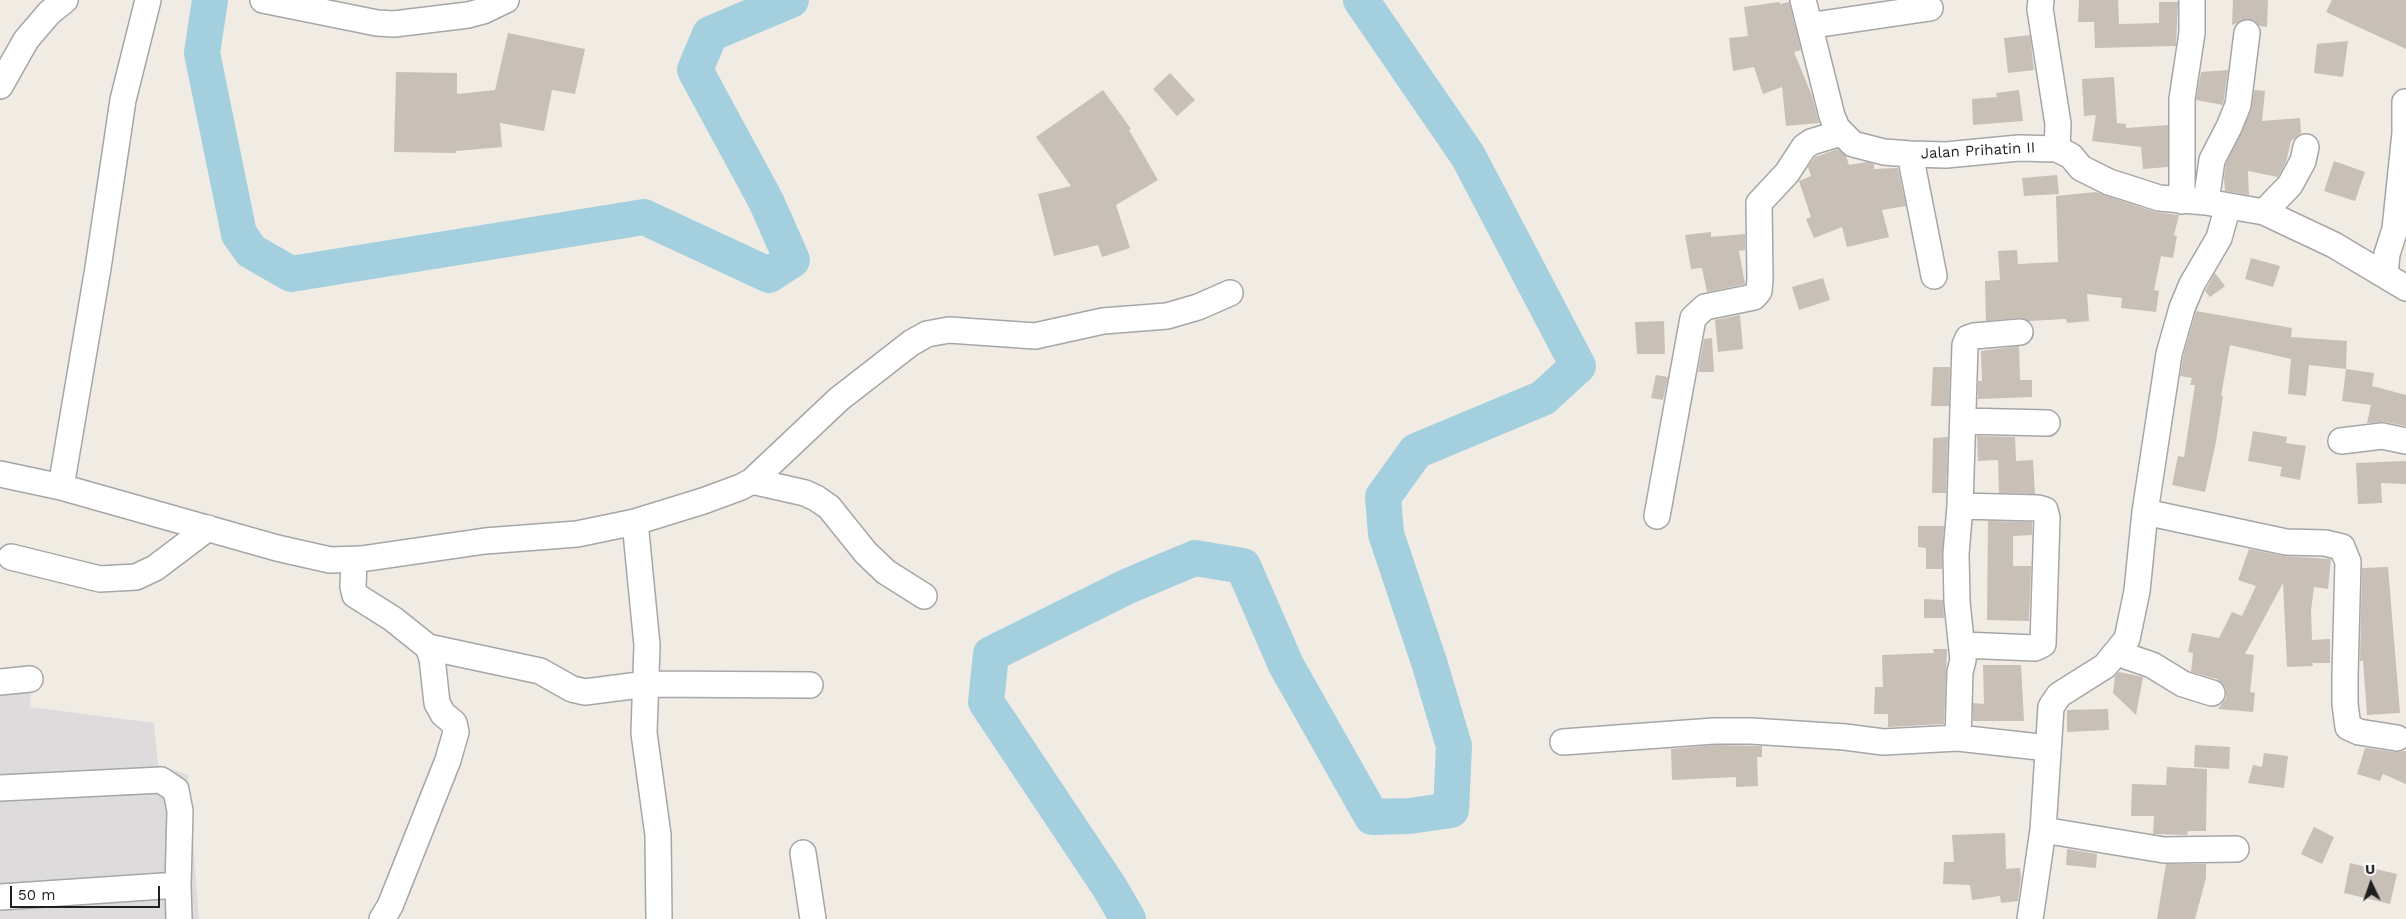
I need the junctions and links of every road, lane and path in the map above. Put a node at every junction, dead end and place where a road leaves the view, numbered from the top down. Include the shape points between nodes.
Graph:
1 (64, 0) edge
2 (148, 0) edge
3 (263, 0) edge
4 (506, 0) edge
5 (1802, 0) edge
6 (2041, 0) edge
7 (2192, 0) edge
8 (1930, 8) dead end
9 (1816, 17) edge
10 (2247, 33) dead end
11 (0, 86) edge
12 (2405, 102) dead end
13 (1836, 128) junction
14 (2306, 147) dead end
15 (2056, 149) junction
16 (1910, 154) junction
17 (2206, 203) junction
18 (2264, 212) junction
19 (2385, 274) junction
20 (1934, 276) dead end
21 (2406, 288) edge
22 (1230, 293) dead end
23 (2020, 332) dead end
24 (1963, 421) junction
25 (2047, 423) dead end
26 (2341, 441) dead end
27 (2406, 441) edge
28 (0, 474) edge
29 (752, 480) junction
30 (61, 486) junction
31 (1960, 506) junction
32 (2145, 512) junction
33 (1657, 516) dead end
34 (635, 522) junction
35 (208, 528) junction
36 (11, 557) dead end
37 (354, 560) junction
38 (924, 596) dead end
39 (1962, 645) junction
40 (428, 646) junction
41 (2117, 653) junction
42 (30, 679) dead end
43 (0, 682) edge
44 (647, 684) junction
45 (810, 685) dead end
46 (2212, 693) dead end
47 (1958, 738) junction
48 (2397, 738) dead end
49 (1563, 742) dead end
50 (2048, 748) junction
51 (0, 788) edge
52 (2043, 830) junction
53 (2236, 849) dead end
54 (803, 853) dead end
55 (178, 885) junction
56 (0, 897) edge
57 (179, 919) edge
58 (382, 919) edge
59 (660, 919) edge
60 (813, 919) edge
61 (2030, 919) edge

1 - 11 street via 35,28
2 - 30 street via 123,100
3 - 4 street via 394,24 484,11
5 - 9 street
6 - 15 street via 2058,124
7 - 17 street via 2192,33 2182,99
8 - 9 street
9 - 13 street
10 - 17 street via 2238,105 2212,160
12 - 19 street via 2396,221
13 - 16 street, Jalan Prihatin II via 1853,144 1884,152
13 - 33 street via 1834,136 1804,147 1759,203 1759,291 1754,297 1705,307 1694,318
14 - 18 street via 2303,162 2290,185
15 - 16 street, Jalan Prihatin II
15 - 17 street, Jalan Prihatin II via 2070,156 2081,168 2108,182 2159,198
16 - 20 street
17 - 18 street, Jalan Prihatin II
17 - 32 street via 2219,238 2192,284 2169,354
18 - 19 street, Jalan Prihatin II via 2334,245
19 - 21 street, Jalan Prihatin II
22 - 29 street via 1167,316 1102,321 1035,336 949,330 927,334 911,342 839,400
23 - 24 street via 1974,336 1966,342
24 - 25 street
24 - 31 street
26 - 27 street via 2382,436
28 - 30 street
29 - 34 street via 703,501
29 - 38 street via 816,498 829,507 866,553 886,572
30 - 35 street
31 - 39 street via 1956,582
31 - 39 street via 2038,508 2045,510 2047,518 2043,644 2035,648
32 - 41 street via 2131,624 2127,639
32 - 48 street via 2286,542 2342,547 2348,562 2345,676 2348,727
34 - 37 street via 577,534 485,541
34 - 44 street via 647,645
35 - 36 street via 156,568 136,577 100,578
35 - 37 street via 316,558
37 - 40 street via 355,595
39 - 47 street
40 - 44 street via 540,671 577,691 593,692
40 - 58 street via 437,703 443,714 454,723 456,736 390,906
41 - 46 street via 2152,665 2183,684
41 - 50 street via 2105,666 2059,695 2050,707
42 - 43 street
44 - 45 street
44 - 59 street via 644,733 658,835
47 - 49 street via 1883,742 1787,732 1714,731
47 - 50 street
50 - 52 street
51 - 55 street via 161,780 176,790 180,810
52 - 53 street via 2164,850
52 - 61 street
54 - 60 street
55 - 56 street
55 - 57 street

